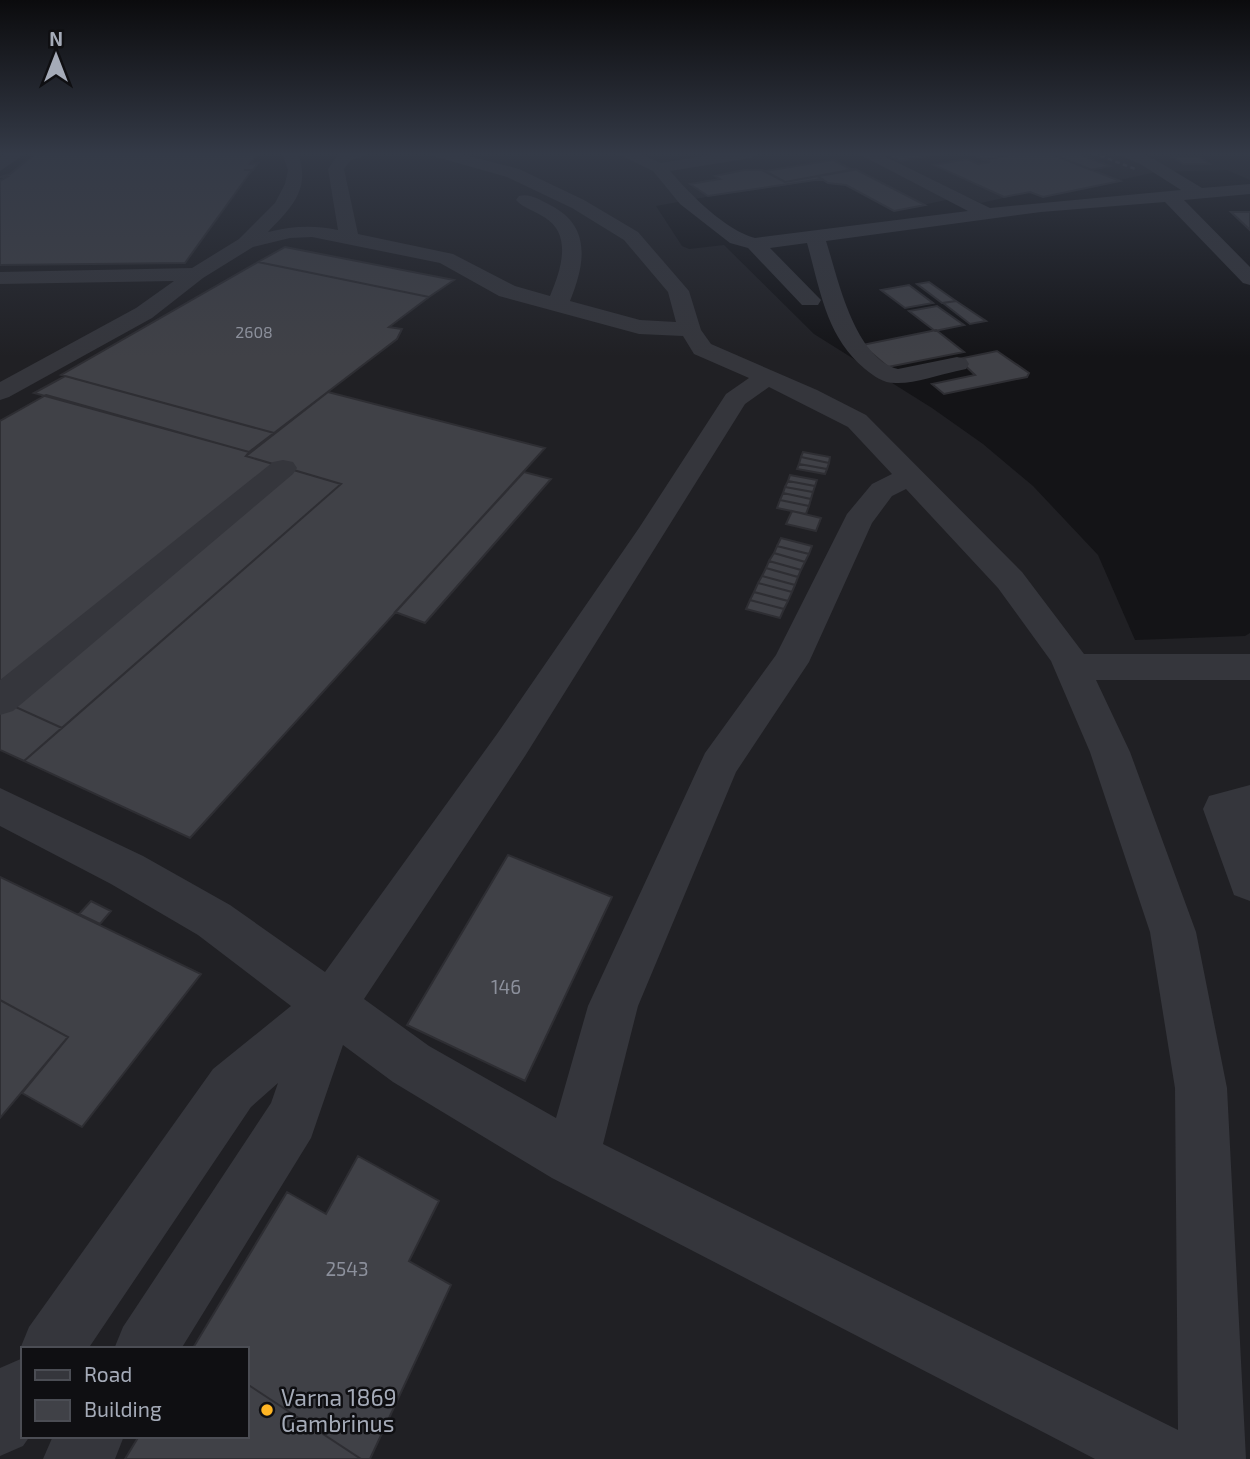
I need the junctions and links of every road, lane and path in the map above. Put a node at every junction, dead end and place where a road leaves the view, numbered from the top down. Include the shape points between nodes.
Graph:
1 (268, 221) edge
2 (346, 221) edge
3 (560, 221) edge
4 (606, 221) edge
5 (714, 221) edge
6 (932, 221) edge
7 (1193, 221) edge
8 (1205, 233) junction
9 (1229, 234) dead end
10 (815, 236) junction
11 (349, 238) junction
12 (246, 243) junction
13 (755, 244) junction
14 (196, 274) junction
15 (0, 278) edge
16 (1250, 279) edge
17 (810, 300) dead end
18 (558, 303) junction
19 (690, 330) junction
20 (957, 364) dead end
21 (768, 377) junction
22 (0, 392) edge
23 (283, 468) dead end
24 (910, 476) junction
25 (1073, 667) junction
26 (1250, 667) edge
27 (0, 701) edge
28 (1250, 803) edge
29 (0, 806) edge
30 (1250, 881) edge
31 (331, 1005) junction
32 (572, 1158) junction
33 (52, 1347) edge
34 (146, 1347) edge
35 (21, 1393) edge
36 (0, 1423) edge
37 (90, 1438) edge
38 (77, 1459) edge
39 (1164, 1459) edge
40 (1212, 1459) edge

1 - 12 street
2 - 11 street
3 - 18 street via 566,226 571,247 567,284
4 - 19 street via 631,236 678,290
5 - 13 street via 737,239
6 - 10 street
7 - 8 street
8 - 9 street
8 - 16 street
10 - 13 street
10 - 20 street via 849,340 865,357 886,374 898,376
11 - 12 street via 290,232
11 - 18 street via 446,258 507,290
12 - 14 street
13 - 17 street
14 - 15 street
14 - 22 street via 144,313
18 - 19 street via 639,327
19 - 21 street via 702,349
21 - 24 street via 857,421
21 - 31 street via 735,398 511,745
23 - 27 street
24 - 25 street via 1010,580
24 - 32 street via 882,490 858,521 791,662 719,764 613,1006
25 - 26 street
25 - 40 street via 1110,752 1173,932 1199,1075
28 - 30 street via 1224,809
29 - 31 street via 214,920
31 - 32 street via 411,1064
31 - 33 street via 233,1088
31 - 34 street via 292,1119
32 - 39 street
35 - 36 street
37 - 38 street

